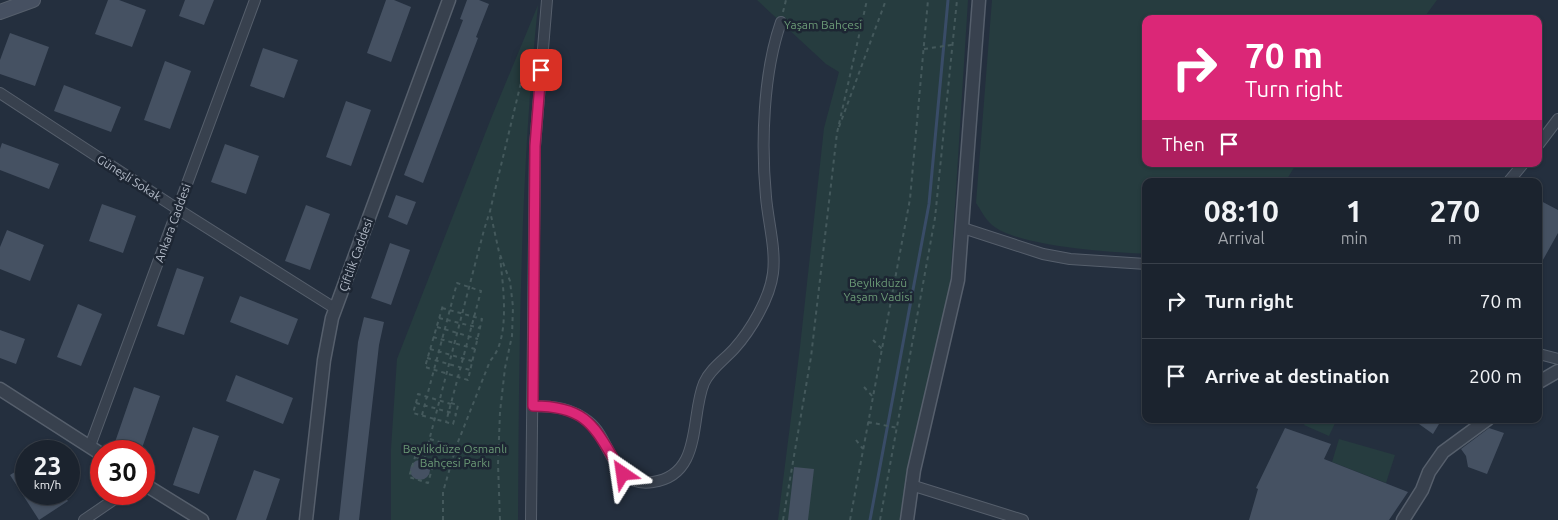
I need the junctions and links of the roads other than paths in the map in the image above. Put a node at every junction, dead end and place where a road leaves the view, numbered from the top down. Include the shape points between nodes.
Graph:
1 (33, 0) edge
2 (255, 0) edge
3 (449, 0) edge
4 (547, 0) edge
5 (979, 0) edge
6 (0, 12) edge
7 (781, 22) dead end
8 (0, 93) edge
9 (1558, 119) edge
10 (1542, 140) edge
11 (1521, 167) edge
12 (1511, 178) edge
13 (179, 210) junction
14 (963, 228) junction
15 (1142, 264) edge
16 (336, 308) junction
17 (1542, 355) edge
18 (1558, 359) edge
19 (1558, 371) edge
20 (1542, 380) edge
21 (0, 388) edge
22 (533, 406) junction
23 (1483, 423) edge
24 (92, 440) edge
25 (90, 446) edge
26 (911, 485) junction
27 (155, 491) edge
28 (106, 505) edge
29 (84, 520) edge
30 (202, 520) edge
31 (306, 520) edge
32 (531, 520) edge
33 (907, 520) edge
34 (1023, 520) edge
35 (1403, 520) edge

1 - 6 main road
2 - 13 street, Ankara Caddesi
3 - 16 street, Çiftlik Caddesi
4 - 22 street via 535,146
5 - 14 street
7 - 22 street via 772,48 764,139 773,273 757,315 735,348 704,382 696,411 695,434 684,463 665,478 653,482 636,481 623,474 591,423 556,406
8 - 13 street, Güneşli Sokak
9 - 10 street
11 - 12 street
13 - 16 street, Güneşli Sokak
13 - 24 street, Ankara Caddesi
14 - 15 street via 1043,254
14 - 26 street via 958,280
16 - 31 street, Çiftlik Caddesi via 324,360
17 - 18 street
19 - 20 street
21 - 25 street
22 - 32 street
23 - 35 street via 1444,452 1429,472
26 - 33 street
26 - 34 street
27 - 30 street
28 - 29 street

